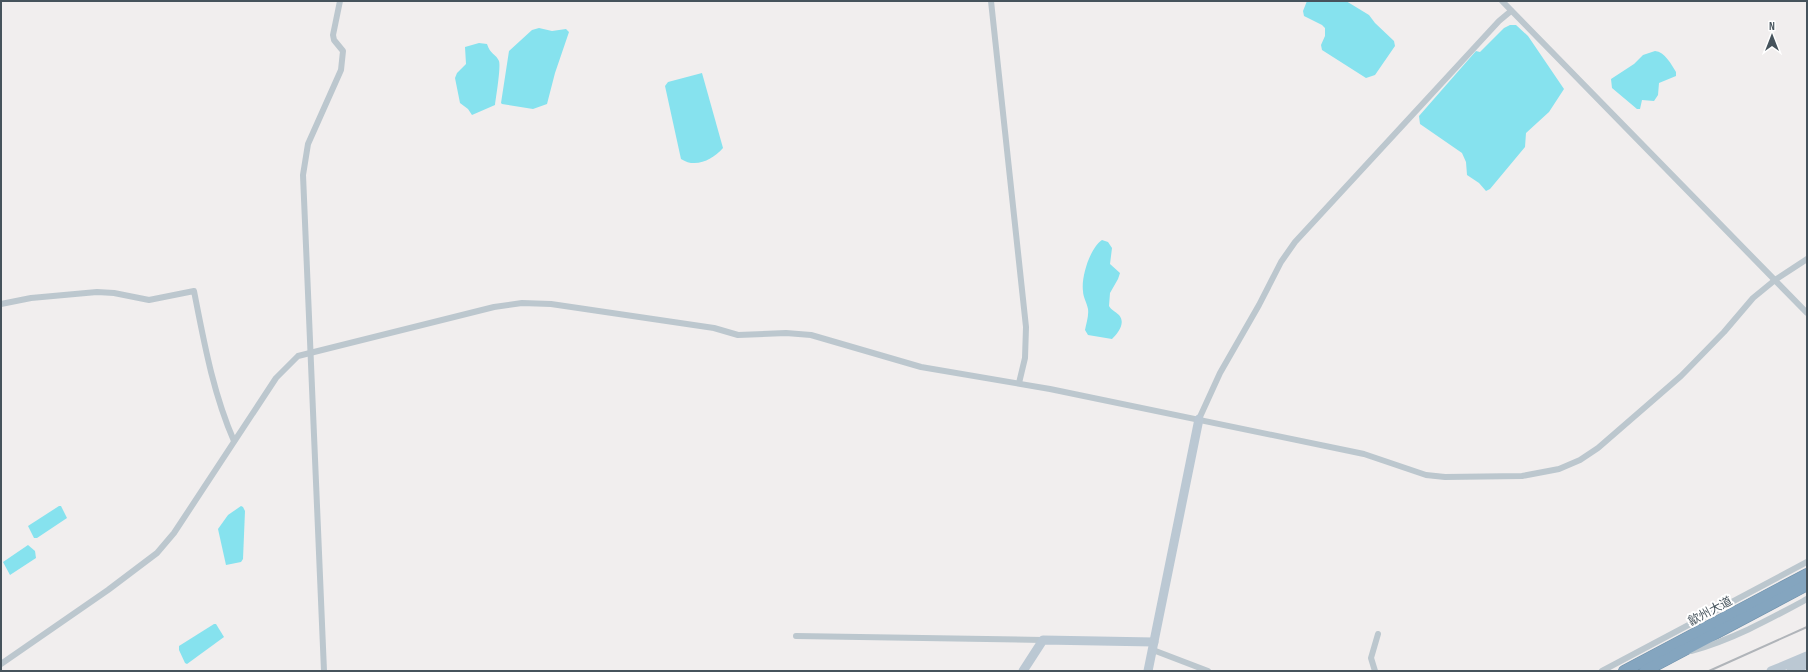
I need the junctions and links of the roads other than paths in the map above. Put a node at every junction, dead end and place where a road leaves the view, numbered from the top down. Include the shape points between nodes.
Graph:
1 (340, 1) edge
2 (991, 1) edge
3 (1502, 1) edge
4 (1511, 11) junction
5 (1807, 259) edge
6 (1774, 280) junction
7 (1, 304) edge
8 (1807, 313) edge
9 (311, 352) junction
10 (1019, 383) junction
11 (1199, 419) junction
12 (234, 441) junction
13 (1807, 562) edge
14 (1807, 574) edge
15 (1807, 585) edge
16 (1807, 599) edge
17 (1378, 634) dead end
18 (796, 636) dead end
19 (1043, 640) junction
20 (1154, 646) junction
21 (1674, 655) junction
22 (1807, 656) edge
23 (1, 664) edge
24 (1807, 664) edge
25 (324, 671) edge
26 (1024, 671) edge
27 (1148, 671) edge
28 (1208, 671) edge
29 (1375, 671) edge
30 (1602, 671) edge
31 (1624, 671) edge
32 (1645, 671) edge
33 (1771, 671) edge
34 (1791, 671) edge

1 - 9 street via 333,35 343,51 341,67 308,144 304,165
2 - 10 street via 1026,327 1025,358
3 - 4 street
4 - 6 street
4 - 11 street via 1418,107 1295,242 1281,262 1220,373
5 - 6 street
6 - 8 street
6 - 11 street via 1752,298 1724,332 1681,376 1606,442 1580,460 1550,472 1522,476 1436,477 1416,473 1364,454
7 - 12 street via 31,298 97,292 150,300 194,291 210,370 224,419
9 - 10 street via 494,307 541,303 714,328 738,335 811,335 921,367
9 - 12 street via 298,356 282,371
9 - 25 street
10 - 11 street
11 - 20 street
12 - 23 street via 174,533 157,553
13 - 30 street
14 - 31 highway, 歙州大道
15 - 21 highway, 歙州大道
16 - 21 street via 1713,645
17 - 29 street via 1372,658
18 - 19 street
19 - 20 street
19 - 26 street
20 - 27 street
20 - 28 street
21 - 32 highway, 歙州大道
22 - 33 street
24 - 34 street

